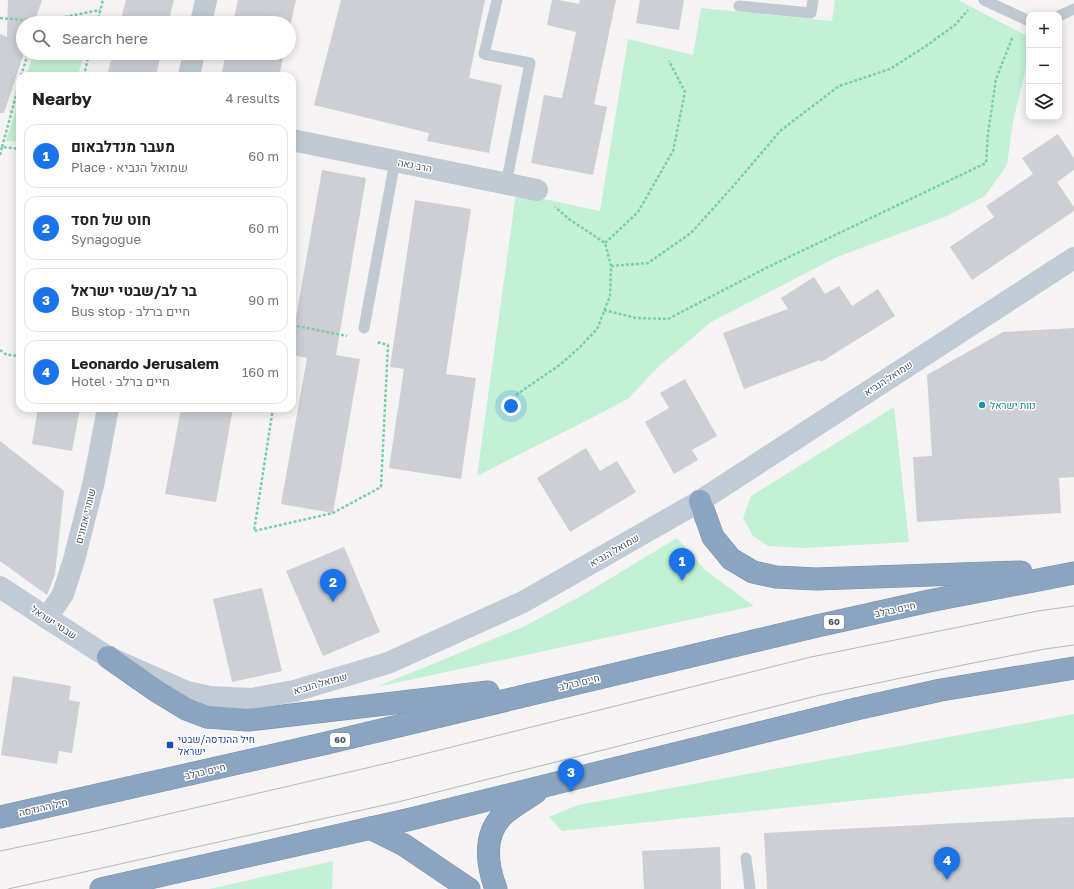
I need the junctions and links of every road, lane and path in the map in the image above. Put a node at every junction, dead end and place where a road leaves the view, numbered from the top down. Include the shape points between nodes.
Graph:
1 (102, 0) edge
2 (206, 0) edge
3 (498, 0) edge
4 (813, 0) edge
5 (984, 0) edge
6 (972, 5) dead end
7 (739, 6) dead end
8 (1074, 9) edge
9 (100, 10) junction
10 (1062, 15) edge
11 (69, 16) edge
12 (99, 16) edge
13 (203, 16) edge
14 (0, 18) edge
15 (16, 19) edge
16 (1024, 19) edge
17 (26, 60) edge
18 (88, 60) edge
19 (192, 60) edge
20 (669, 60) dead end
21 (22, 72) edge
22 (85, 72) edge
23 (190, 72) edge
24 (16, 96) edge
25 (296, 141) edge
26 (2, 147) junction
27 (16, 149) edge
28 (0, 155) edge
29 (394, 161) junction
30 (506, 184) junction
31 (537, 190) joint
32 (605, 243) junction
33 (1074, 258) edge
34 (611, 266) junction
35 (604, 310) junction
36 (296, 326) edge
37 (364, 328) dead end
38 (355, 338) dead end
39 (375, 342) dead end
40 (0, 350) edge
41 (16, 356) edge
42 (516, 395) dead end
43 (107, 412) edge
44 (272, 412) edge
45 (700, 501) junction
46 (1074, 572) edge
47 (0, 587) edge
48 (46, 618) junction
49 (108, 657) junction
50 (1074, 668) edge
51 (594, 679) junction
52 (546, 785) junction
53 (85, 798) joint
54 (0, 817) edge
55 (370, 828) junction
56 (746, 858) dead end
57 (101, 889) edge
58 (469, 889) edge
59 (496, 889) edge
60 (750, 889) edge

1 - 9 path
2 - 13 street
3 - 30 lane via 484,54 530,64
4 - 7 lane via 811,12
5 - 16 lane
6 - 34 path via 955,25 926,46 890,69 839,86 780,131 691,233 648,263
8 - 10 lane
9 - 11 path
9 - 12 path
14 - 15 path
16 - 35 path via 996,79 986,163 766,268 668,319 636,318
17 - 21 path
18 - 22 path
19 - 23 street
20 - 32 path via 684,92 673,151 638,212
24 - 26 path
25 - 29 street, הרב נאה
26 - 27 path
26 - 28 path
29 - 30 street, הרב נאה
29 - 37 lane
30 - 31 street, הרב נאה
31 - 32 path via 569,219
32 - 34 path
33 - 45 street, שמואל הנביא
34 - 35 path via 610,296
35 - 42 path via 597,328 581,346 561,364
36 - 38 path
39 - 44 path via 388,345 381,487 333,513 254,531
40 - 41 path via 7,355
43 - 48 street, שומרי אמונים via 94,481 74,560 63,594
45 - 46 highway via 713,537 731,558 753,572 776,577 816,579
45 - 49 street, שמואל הנביא via 523,602 388,663 294,691 251,699 210,697 187,692
46 - 51 highway, חיים ברלב / 60 via 929,601
47 - 48 street, שבטי ישראל
48 - 49 street, שבטי ישראל
49 - 51 highway via 186,709 206,717 248,720
50 - 52 highway via 941,690
51 - 53 highway, חיים ברלב / 60
52 - 55 highway
52 - 59 highway via 503,815 491,833 488,856
53 - 54 highway, חיל ההנדסה / 60
55 - 57 highway
55 - 58 highway via 404,845
56 - 60 lane

